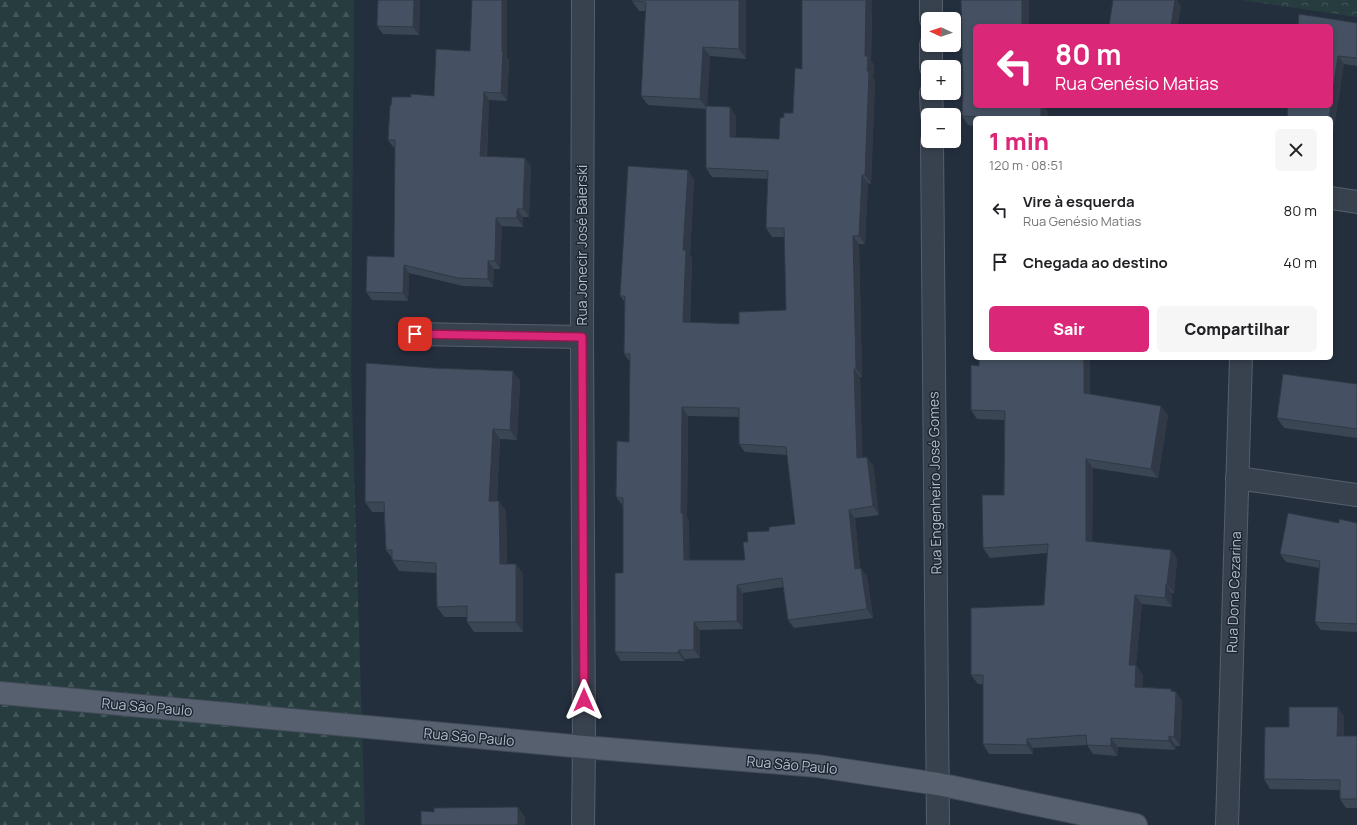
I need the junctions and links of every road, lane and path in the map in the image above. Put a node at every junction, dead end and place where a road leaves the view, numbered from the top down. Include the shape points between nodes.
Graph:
1 (583, 0) edge
2 (931, 0) edge
3 (931, 12) edge
4 (932, 148) edge
5 (1333, 198) edge
6 (1357, 202) edge
7 (415, 334) dead end
8 (582, 337) junction
9 (1241, 360) edge
10 (1237, 478) junction
11 (1357, 495) edge
12 (0, 693) edge
13 (584, 747) junction
14 (938, 784) junction
15 (583, 825) edge
16 (938, 825) edge
17 (1136, 825) edge
18 (1227, 825) edge

1 - 8 street, Rua Jonecir José Baierski
2 - 3 street
4 - 14 street, Rua Engenheiro José Gomes
5 - 6 street
7 - 8 street
8 - 13 street, Rua Jonecir José Baierski
9 - 10 street, Rua Dona Cezarina
10 - 11 street
10 - 18 street, Rua Dona Cezarina
12 - 13 main road, Rua São Paulo
13 - 14 main road, Rua São Paulo via 817,766
13 - 15 street, Rua Jonecir José Baierski
14 - 16 street, Rua Engenheiro José Gomes
14 - 17 main road, Rua São Paulo

